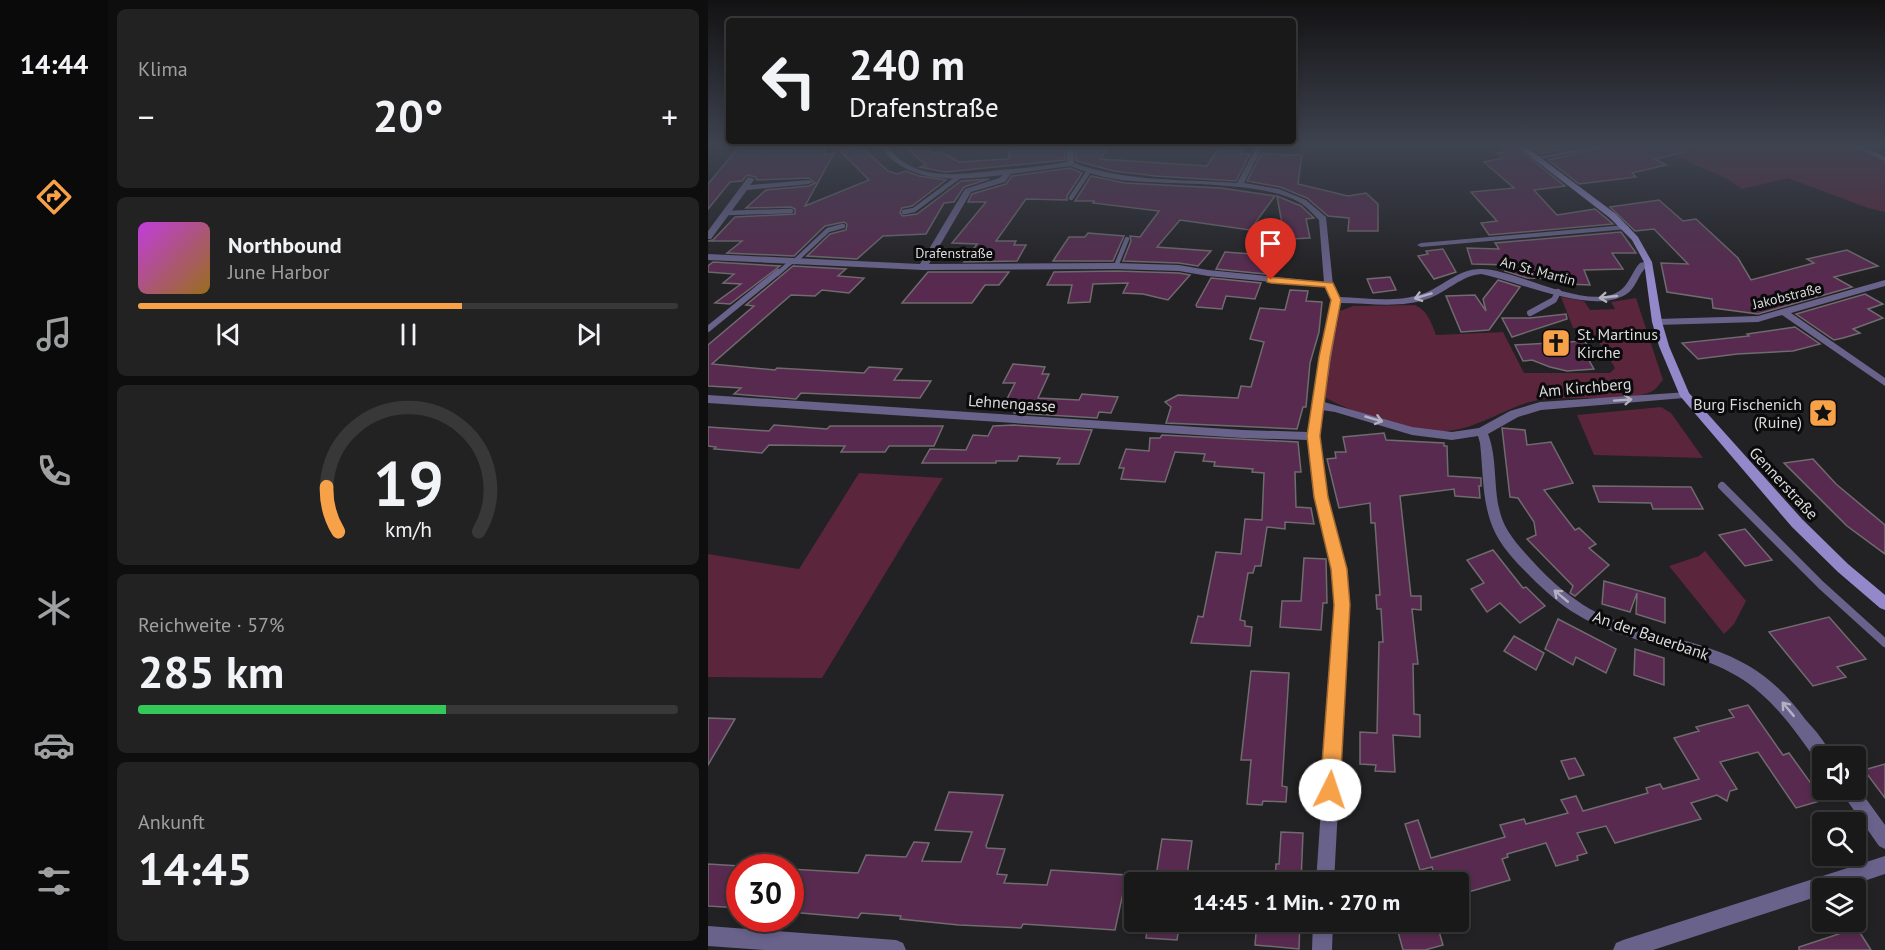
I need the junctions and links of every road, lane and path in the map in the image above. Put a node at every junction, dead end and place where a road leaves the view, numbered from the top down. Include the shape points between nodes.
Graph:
1 (743, 190) edge
2 (941, 190) edge
3 (970, 190) edge
4 (1076, 190) edge
5 (1261, 190) edge
6 (1578, 190) edge
7 (1071, 198) dead end
8 (791, 212) dead end
9 (726, 213) junction
10 (904, 213) dead end
11 (843, 226) dead end
12 (1625, 227) junction
13 (708, 237) edge
14 (1127, 239) dead end
15 (1421, 245) dead end
16 (708, 257) edge
17 (793, 262) junction
18 (1648, 262) junction
19 (1116, 266) junction
20 (923, 267) junction
21 (1885, 283) edge
22 (1329, 285) junction
23 (1558, 292) junction
24 (1336, 300) junction
25 (1530, 312) dead end
26 (1785, 313) junction
27 (1657, 322) junction
28 (708, 329) edge
29 (1885, 383) edge
30 (1684, 394) junction
31 (708, 399) edge
32 (1317, 405) junction
33 (1482, 432) junction
34 (1313, 436) junction
35 (1722, 486) dead end
36 (1885, 604) edge
37 (1885, 643) edge
38 (1816, 746) edge
39 (1856, 800) edge
40 (1885, 840) edge
41 (1885, 865) edge
42 (1326, 872) edge
43 (1323, 932) edge
44 (708, 936) edge
45 (896, 950) edge
46 (1322, 950) edge
47 (1623, 950) edge

1 - 9 street
2 - 10 lane
3 - 20 street
4 - 7 lane
5 - 22 street via 1295,197 1317,210 1326,232
6 - 12 street, Gennerstraße
8 - 9 lane
9 - 13 street
11 - 17 lane via 828,230
12 - 15 street
12 - 18 street, Gennerstraße
14 - 19 lane
16 - 17 street, Drafenstraße
17 - 20 street, Drafenstraße
17 - 28 lane
18 -> 23 street, An St. Martin via 1639,268 1634,283 1624,294 1589,298
18 - 27 street, Gennerstraße
19 - 20 street, Drafenstraße
19 - 22 street, Drafenstraße via 1179,268
21 - 26 street, Jakobstraße
22 - 24 street
23 -> 24 street, An St. Martin via 1481,271 1425,297
23 - 25 lane via 1554,300
24 - 32 street
26 - 27 street, Jakobstraße via 1758,319
26 - 29 street
27 - 30 street, Gennerstraße
33 -> 30 street, Am Kirchberg via 1514,414 1540,406
30 - 36 street, Gennerstraße via 1797,523
31 - 34 street, Lehnengasse
32 -> 33 street, Am Kirchberg via 1436,435
32 - 34 street
38 -> 33 street, An der Bauerbank via 1773,692 1741,669 1588,614 1550,587 1503,535 1495,518
34 - 42 street via 1321,497 1339,569 1342,605
35 - 37 lane
39 - 40 street
41 - 47 street
43 - 46 street
44 - 45 street

